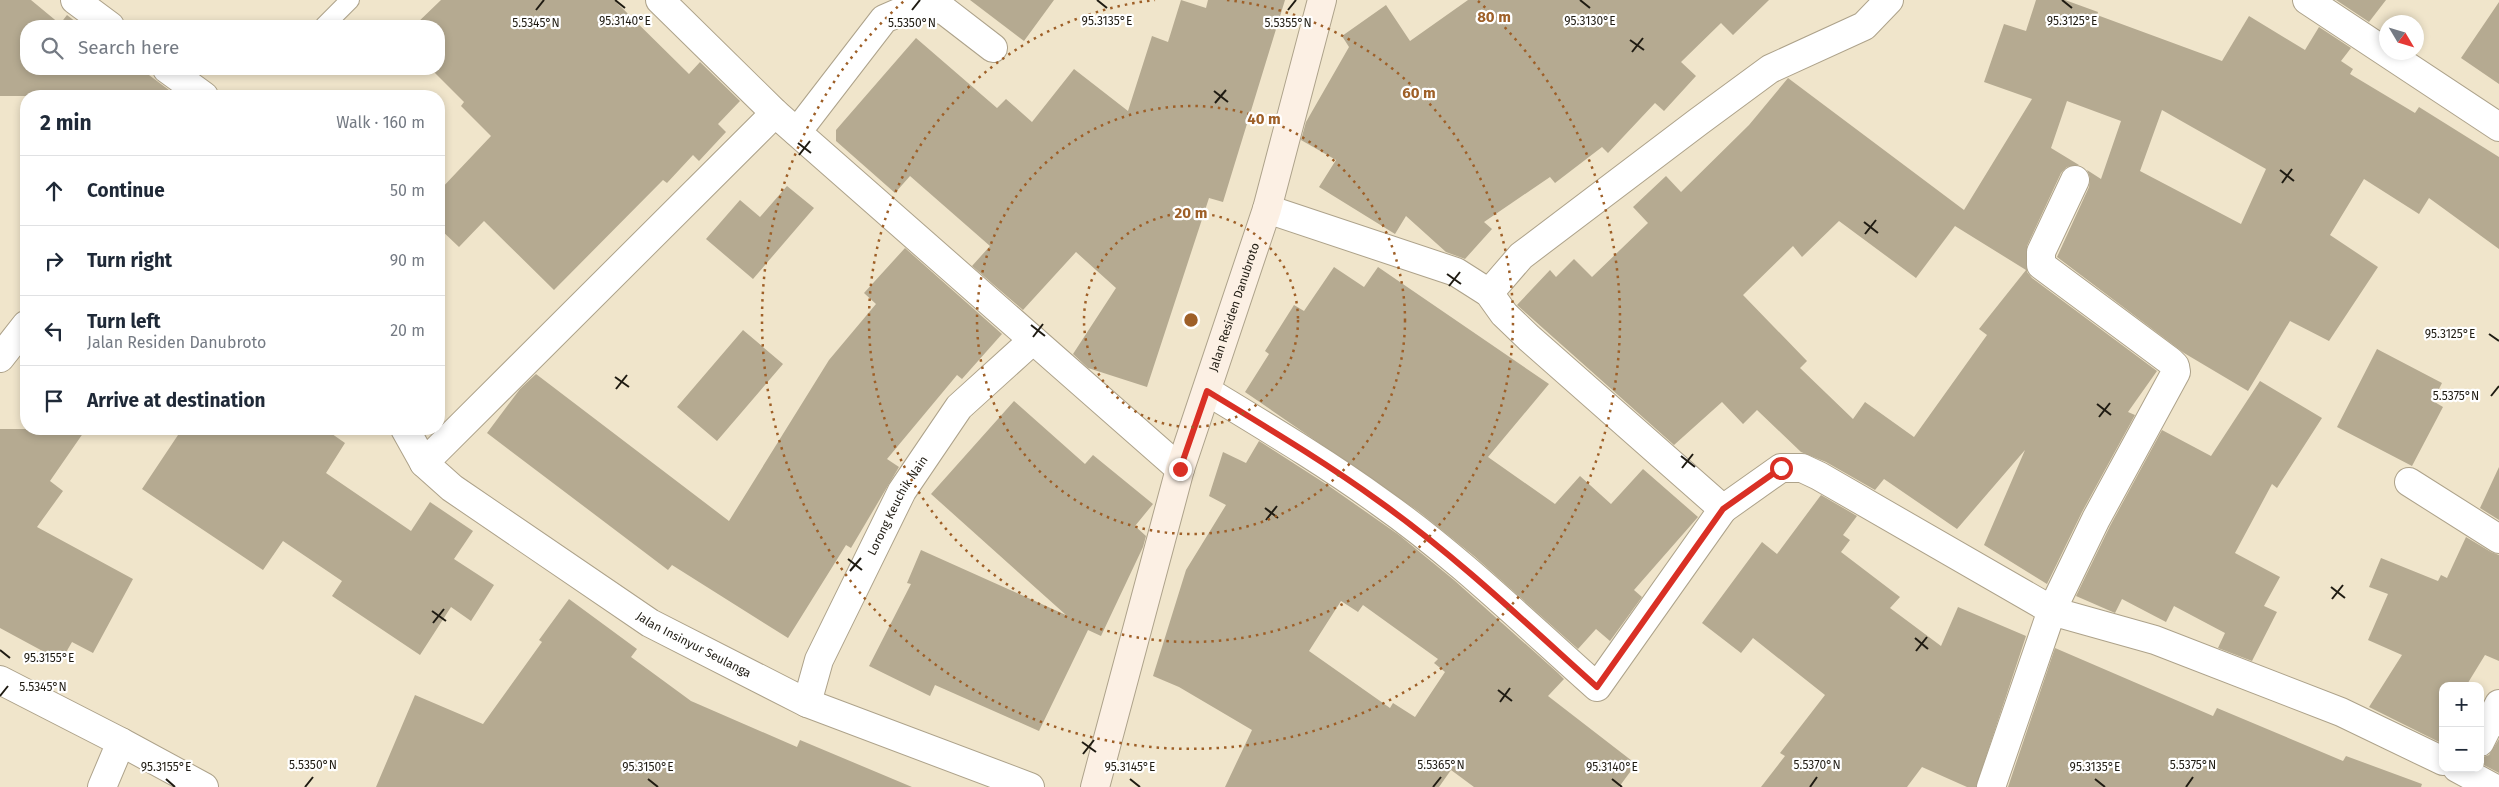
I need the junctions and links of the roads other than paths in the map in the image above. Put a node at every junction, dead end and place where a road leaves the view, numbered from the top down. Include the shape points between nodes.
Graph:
1 (75, 0) edge
2 (350, 0) edge
3 (660, 0) edge
4 (1322, 0) edge
5 (1888, 0) edge
6 (2307, 0) edge
7 (102, 20) edge
8 (330, 20) edge
9 (993, 48) dead end
10 (175, 75) edge
11 (196, 90) edge
12 (775, 113) junction
13 (2499, 127) edge
14 (797, 132) junction
15 (2075, 180) dead end
16 (1267, 209) junction
17 (1489, 293) junction
18 (20, 333) edge
19 (1033, 340) junction
20 (0, 358) edge
21 (1207, 391) junction
22 (408, 435) edge
23 (424, 463) junction
24 (1180, 469) junction
25 (2409, 482) dead end
26 (1723, 509) junction
27 (2499, 539) edge
28 (2052, 610) junction
29 (0, 680) edge
30 (807, 703) junction
31 (2499, 704) edge
32 (2484, 734) edge
33 (121, 742) junction
34 (2439, 759) edge
35 (2465, 772) edge
36 (102, 787) edge
37 (204, 787) edge
38 (1030, 787) edge
39 (1096, 787) edge
40 (1991, 787) edge
41 (2492, 787) edge

1 - 7 street
2 - 8 lane
3 - 12 street
4 - 16 street, Jalan Residen Danubroto
5 - 17 street via 1864,26 1770,69 1714,110 1521,256
6 - 13 street
9 - 14 street via 945,11 927,6 912,7 884,19
10 - 11 street
12 - 14 street
12 - 23 street
14 - 19 street
15 - 28 street via 2041,252 2041,265 2170,361 2176,372 2096,519
16 - 17 street via 1456,272
16 - 21 street, Jalan Residen Danubroto
17 - 26 street via 1504,314 1529,338
18 - 20 street
19 - 24 street
19 - 30 street, Lorong Keuchik Nain via 959,407 902,492 820,660
21 - 24 street, Jalan Residen Danubroto
21 - 26 street via 1381,502 1486,587 1597,687
22 - 23 street, Jalan Insinyur Seulanga
23 - 30 street, Jalan Insinyur Seulanga via 452,488 650,623
24 - 39 street, Jalan Residen Danubroto
25 - 27 street
26 - 28 street via 1781,468 1802,468
28 - 34 street via 2155,640 2341,712
28 - 40 street
29 - 33 street
30 - 38 street, Jalan Insinyur Seulanga
31 - 32 street
33 - 36 street
33 - 37 street
35 - 41 street

